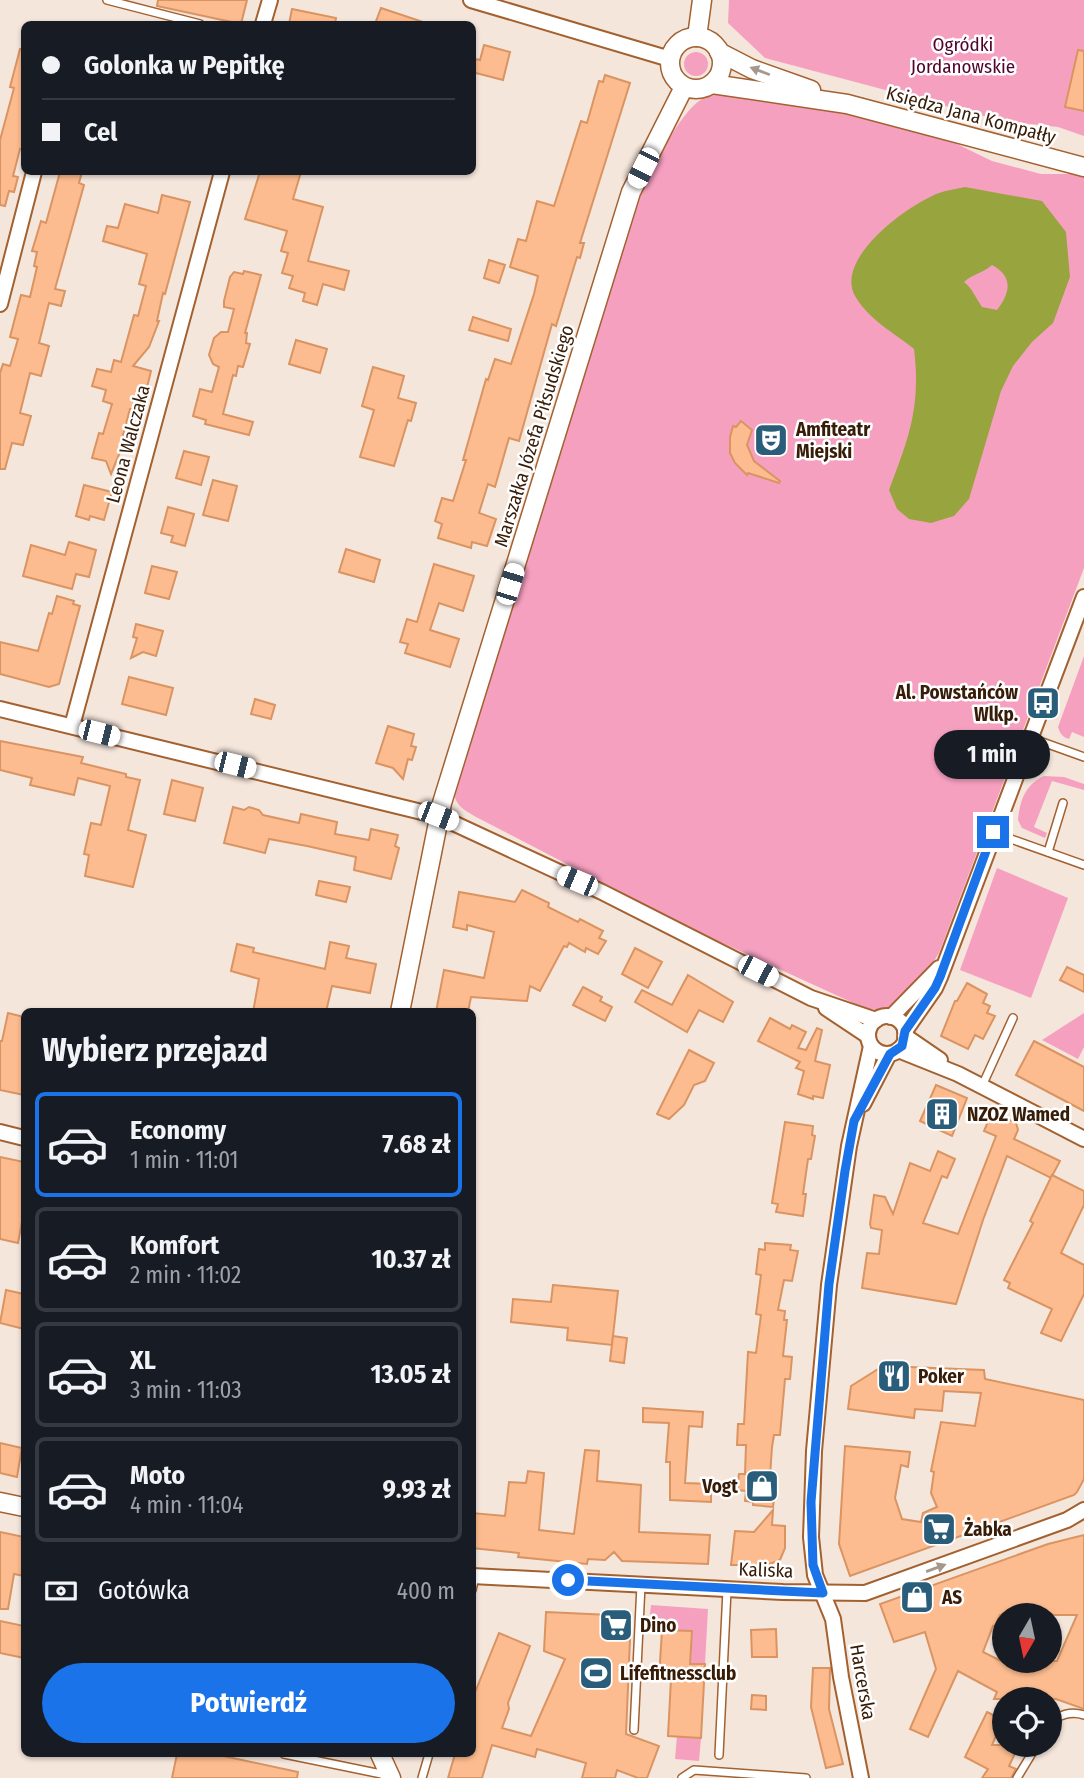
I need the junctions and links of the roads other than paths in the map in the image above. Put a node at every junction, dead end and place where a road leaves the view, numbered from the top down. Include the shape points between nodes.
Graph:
1 (107, 0) edge
2 (270, 0) edge
3 (471, 0) edge
4 (702, 0) edge
5 (188, 21) edge
6 (263, 21) edge
7 (697, 37) junction
8 (719, 52) junction
9 (670, 59) junction
10 (712, 84) junction
11 (684, 87) junction
12 (847, 104) junction
13 (1084, 167) edge
14 (33, 175) edge
15 (221, 175) edge
16 (0, 304) edge
17 (1084, 597) edge
18 (1080, 621) edge
19 (0, 709) edge
20 (72, 726) junction
21 (1030, 738) junction
22 (1084, 757) edge
23 (1063, 803) dead end
24 (438, 816) junction
25 (993, 832) junction
26 (1048, 852) junction
27 (1084, 865) edge
28 (944, 962) junction
29 (811, 998) junction
30 (401, 1008) edge
31 (891, 1017) junction
32 (1013, 1017) dead end
33 (876, 1020) junction
34 (905, 1033) junction
35 (869, 1041) junction
36 (894, 1052) junction
37 (958, 1074) junction
38 (982, 1087) junction
39 (854, 1121) junction
40 (0, 1132) edge
41 (21, 1137) edge
42 (1084, 1139) edge
43 (0, 1502) edge
44 (21, 1506) edge
45 (1084, 1510) edge
46 (476, 1580) edge
47 (641, 1585) junction
48 (727, 1590) junction
49 (823, 1593) junction
50 (1084, 1715) edge
51 (1062, 1716) edge
52 (634, 1730) dead end
53 (719, 1755) dead end
54 (298, 1757) edge
55 (381, 1757) edge
56 (428, 1757) edge
57 (1030, 1757) edge
58 (391, 1777) edge
59 (422, 1778) edge
60 (682, 1778) edge
61 (806, 1778) edge
62 (861, 1778) edge
63 (1017, 1778) edge

1 - 5 lane
2 - 6 street
3 - 9 street
4 - 7 street
7 - 8 street
7 - 9 street via 683,41
8 - 10 street via 722,65
12 -> 8 street, Księdza Jana Kompałły
9 - 11 street via 673,75
10 - 11 street via 699,89
10 - 12 street, Księdza Jana Kompałły
11 - 24 street, Marszałka Józefa Piłsudskiego via 631,192
12 - 13 street, Księdza Jana Kompałły
14 - 16 street
15 - 20 street, Leona Walczaka
17 - 18 street
18 - 21 street
19 - 20 street
20 - 24 street
21 - 22 lane
21 - 25 street
23 - 26 lane
24 - 29 street via 602,892
24 - 30 street, Marszałka Józefa Piłsudskiego
25 - 26 lane
25 - 28 street
26 - 27 lane
28 - 31 street
28 - 34 street via 935,988
29 - 33 street
29 - 35 street
31 - 33 street
31 - 34 street
32 - 38 lane
33 - 35 street via 869,1028
34 - 36 street
34 - 37 street
35 - 36 street via 879,1052
35 - 39 street, Harcerska
36 - 37 street
36 - 39 street
37 - 38 street
38 - 42 street
39 - 49 street, Harcerska via 829,1284 814,1451 811,1551
40 - 41 street
43 - 44 street
49 -> 45 street, Kaliska via 866,1593
46 - 47 street, Kaliska
47 - 48 street, Kaliska
47 - 52 lane
48 - 49 street, Kaliska
48 - 53 lane
49 - 62 street, Harcerska via 833,1619
50 - 51 lane
54 - 58 lane
55 - 58 street
56 - 59 lane
57 - 63 lane
60 - 61 lane via 694,1770

